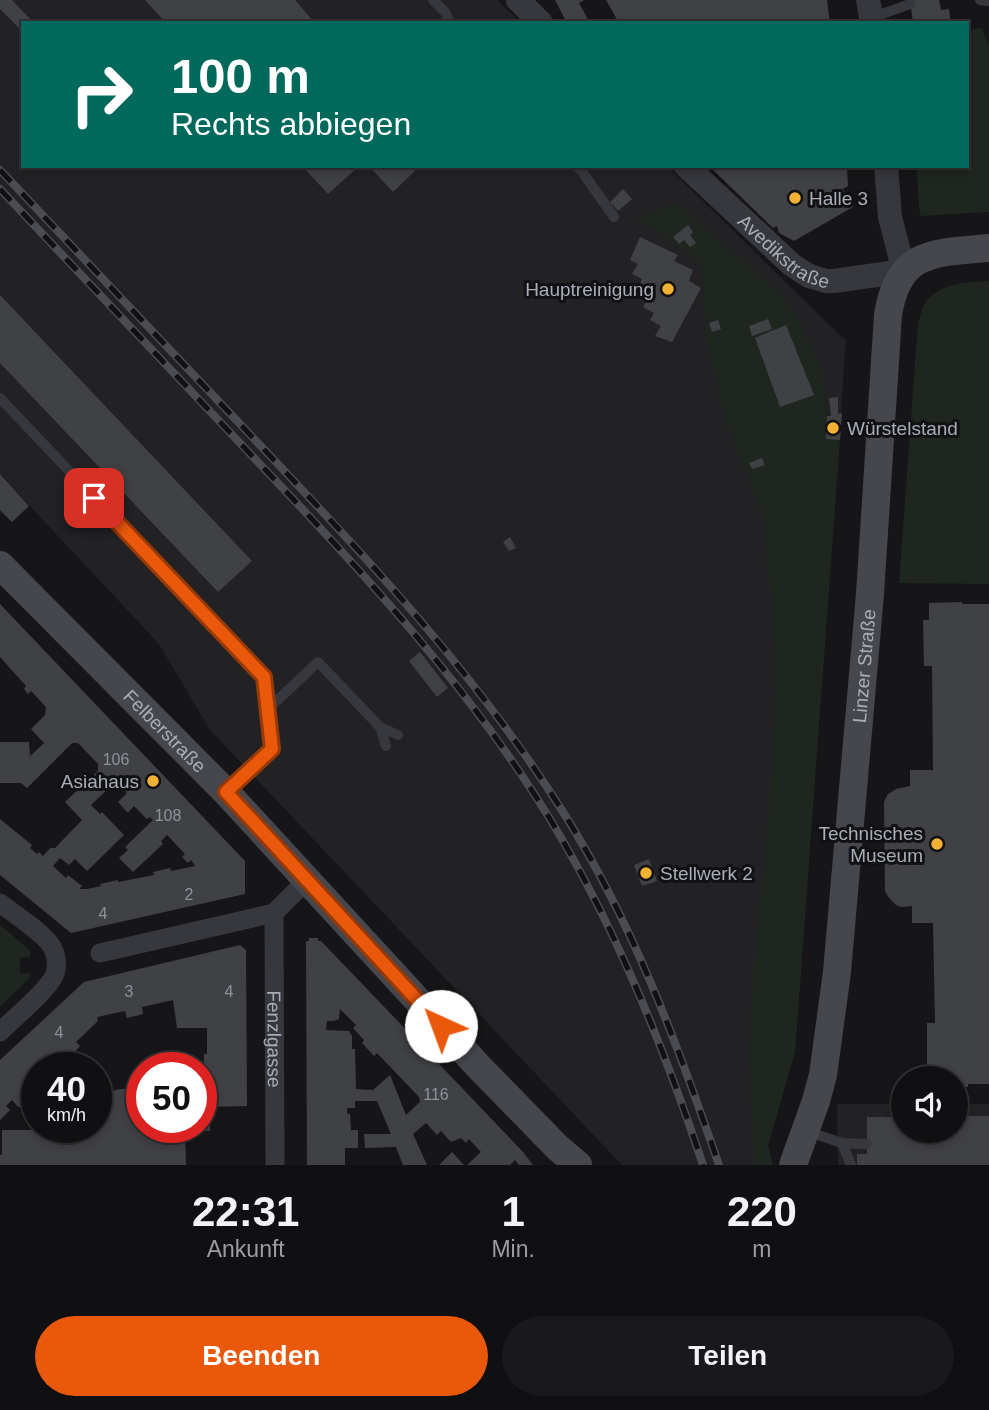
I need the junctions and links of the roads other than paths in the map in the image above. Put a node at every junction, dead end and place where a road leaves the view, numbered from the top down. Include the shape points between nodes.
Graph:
1 (433, 0) edge
2 (518, 0) edge
3 (980, 0) edge
4 (989, 1) edge
5 (911, 4) dead end
6 (870, 14) edge
7 (449, 21) edge
8 (539, 21) edge
9 (579, 168) edge
10 (688, 168) edge
11 (886, 168) edge
12 (614, 217) dead end
13 (989, 247) edge
14 (904, 271) junction
15 (0, 398) edge
16 (0, 565) edge
17 (268, 709) junction
18 (380, 727) junction
19 (398, 735) dead end
20 (386, 746) dead end
21 (226, 792) junction
22 (307, 880) junction
23 (0, 903) edge
24 (274, 914) junction
25 (100, 953) dead end
26 (0, 1032) edge
27 (805, 1130) junction
28 (842, 1143) junction
29 (867, 1144) dead end
30 (568, 1159) edge
31 (275, 1165) edge
32 (793, 1165) edge
33 (851, 1165) edge

1 - 7 lane
2 - 8 street
3 - 4 lane
5 - 6 lane
9 - 12 lane
10 - 14 street, Avedikstraße via 809,276 834,281
11 - 14 street via 890,217
13 - 14 main road via 935,253
14 - 27 main road, Linzer Straße via 894,286 888,315 870,594 837,972 823,1075
15 - 17 lane via 264,677
16 - 21 main road, Felberstraße
17 - 18 lane via 318,662
17 - 21 lane via 272,749
18 - 19 lane
18 - 20 lane
21 - 22 main road, Felberstraße
22 - 24 street
22 - 30 main road, Felberstraße
23 - 26 street via 40,934 57,961 48,985
24 - 25 street
24 - 31 street, Fenzlgasse
27 - 28 lane
27 - 32 main road, Linzer Straße
28 - 29 lane
28 - 33 lane

